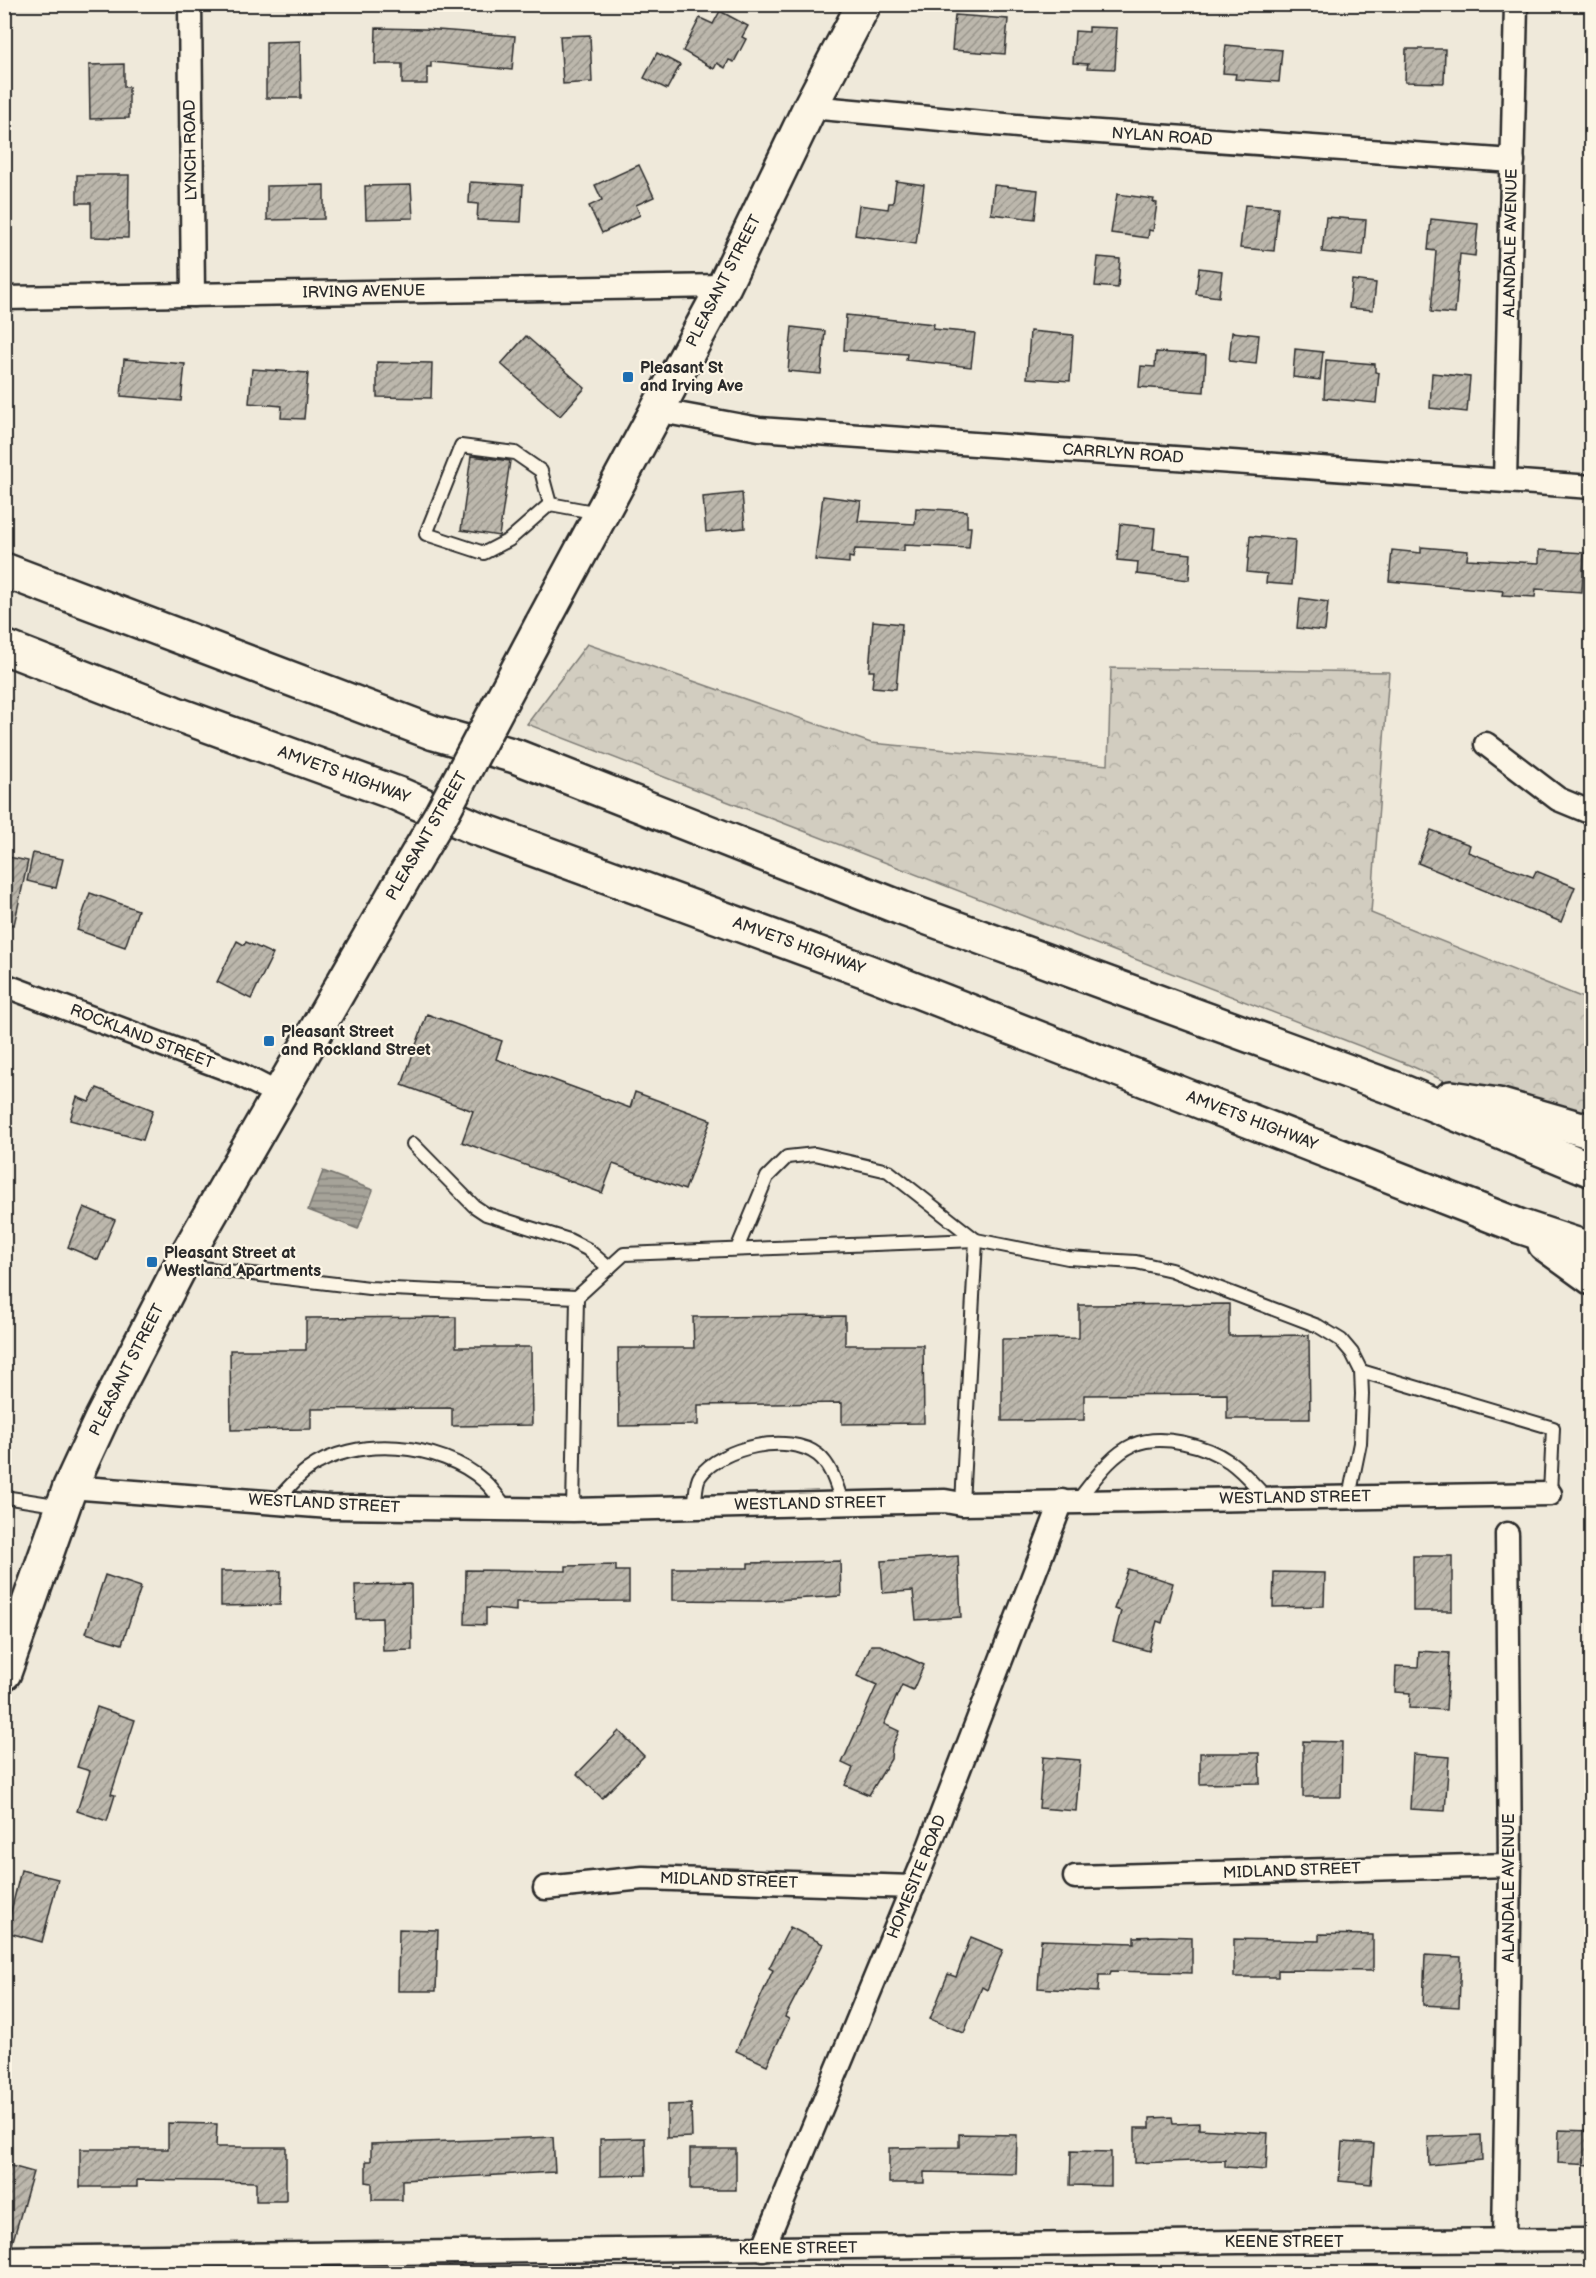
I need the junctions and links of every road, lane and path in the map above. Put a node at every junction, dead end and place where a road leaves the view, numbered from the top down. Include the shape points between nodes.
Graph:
1 (190, 4) edge
2 (864, 4) edge
3 (1516, 4) edge
4 (810, 107) junction
5 (1513, 161) junction
6 (723, 286) junction
7 (193, 295) junction
8 (4, 298) edge
9 (656, 410) junction
10 (1505, 480) junction
11 (1592, 487) edge
12 (550, 504) junction
13 (600, 513) junction
14 (4, 570) edge
15 (4, 646) edge
16 (1485, 744) dead end
17 (1592, 813) edge
18 (4, 985) edge
19 (1396, 1089) junction
20 (278, 1094) junction
21 (1592, 1132) edge
22 (413, 1144) dead end
23 (1592, 1170) edge
24 (1519, 1226) junction
25 (976, 1240) junction
26 (737, 1249) junction
27 (1592, 1250) edge
28 (181, 1265) junction
29 (609, 1268) junction
30 (1592, 1278) edge
31 (577, 1297) junction
32 (1361, 1371) junction
33 (1550, 1494) joint
34 (4, 1497) edge
35 (67, 1497) junction
36 (1349, 1497) junction
37 (1268, 1498) junction
38 (1070, 1501) junction
39 (275, 1503) junction
40 (843, 1504) junction
41 (962, 1504) junction
42 (694, 1507) junction
43 (509, 1509) junction
44 (573, 1510) junction
45 (1507, 1534) dead end
46 (4, 1673) edge
47 (1510, 1865) junction
48 (1075, 1877) dead end
49 (913, 1887) junction
50 (545, 1888) dead end
51 (1592, 2240) edge
52 (1504, 2241) junction
53 (763, 2249) junction
54 (4, 2258) edge

1 - 7 street, LYNCH ROAD
2 - 4 main road, PLEASANT STREET
3 - 5 street, ALANDALE AVENUE
4 - 5 street, NYLAN ROAD via 1028,127
4 - 6 main road, PLEASANT STREET
5 - 10 street, ALANDALE AVENUE
6 - 7 street, IRVING AVENUE
6 - 9 main road, PLEASANT STREET
7 - 8 street, IRVING AVENUE
9 - 10 street, CARRLYN ROAD via 759,429
9 - 13 main road, PLEASANT STREET
10 - 11 street, CARRLYN ROAD
12 - 12 lane via 509,540 484,553 426,534 461,446 515,453 541,471
12 - 13 lane
13 - 20 main road, PLEASANT STREET, bridge via 442,813
14 - 19 main road via 434,734 515,756 901,908
15 - 24 main road, AMVETS HIGHWAY via 398,794 476,828 869,972
16 - 17 street via 1558,799
18 - 20 street, ROCKLAND STREET via 235,1072
19 - 21 main road via 1498,1106
19 - 23 main road
20 - 28 main road, PLEASANT STREET
22 - 29 lane via 486,1214 569,1240
24 - 27 main road, AMVETS HIGHWAY
24 - 30 main road
25 - 26 lane
25 - 26 lane via 888,1171 815,1154 787,1157 767,1177
25 - 32 lane via 1068,1258 1136,1262 1171,1270 1318,1326 1341,1340
25 - 41 lane
26 - 29 lane via 624,1254
28 - 31 lane via 369,1288
28 - 35 main road, PLEASANT STREET via 102,1418
29 - 31 lane
31 - 44 lane
32 - 33 lane via 1553,1428
32 - 36 lane via 1360,1443
33 - 36 street, WESTLAND STREET
34 - 35 lane
35 - 39 street, WESTLAND STREET
35 - 46 main road, PLEASANT STREET
36 - 37 street, WESTLAND STREET
37 - 38 street, WESTLAND STREET
37 - 38 lane via 1230,1463 1202,1448 1163,1440 1133,1445 1109,1462
38 - 41 street, WESTLAND STREET
38 - 49 street, HOMESITE ROAD
39 - 43 street, WESTLAND STREET
39 - 43 lane via 309,1468 342,1453 378,1447 416,1450 455,1462 483,1480
40 - 41 street, WESTLAND STREET
40 - 42 street, WESTLAND STREET
40 - 42 lane via 818,1455 797,1446 767,1444 742,1447 717,1461 699,1477
42 - 44 street, WESTLAND STREET
43 - 44 street, WESTLAND STREET
45 - 47 street, ALANDALE AVENUE
47 - 48 street, MIDLAND STREET
47 - 52 street, ALANDALE AVENUE
49 - 50 street, MIDLAND STREET via 643,1878
49 - 53 street, HOMESITE ROAD
51 - 52 street, KEENE STREET
52 - 53 street, KEENE STREET
53 - 54 street, KEENE STREET

